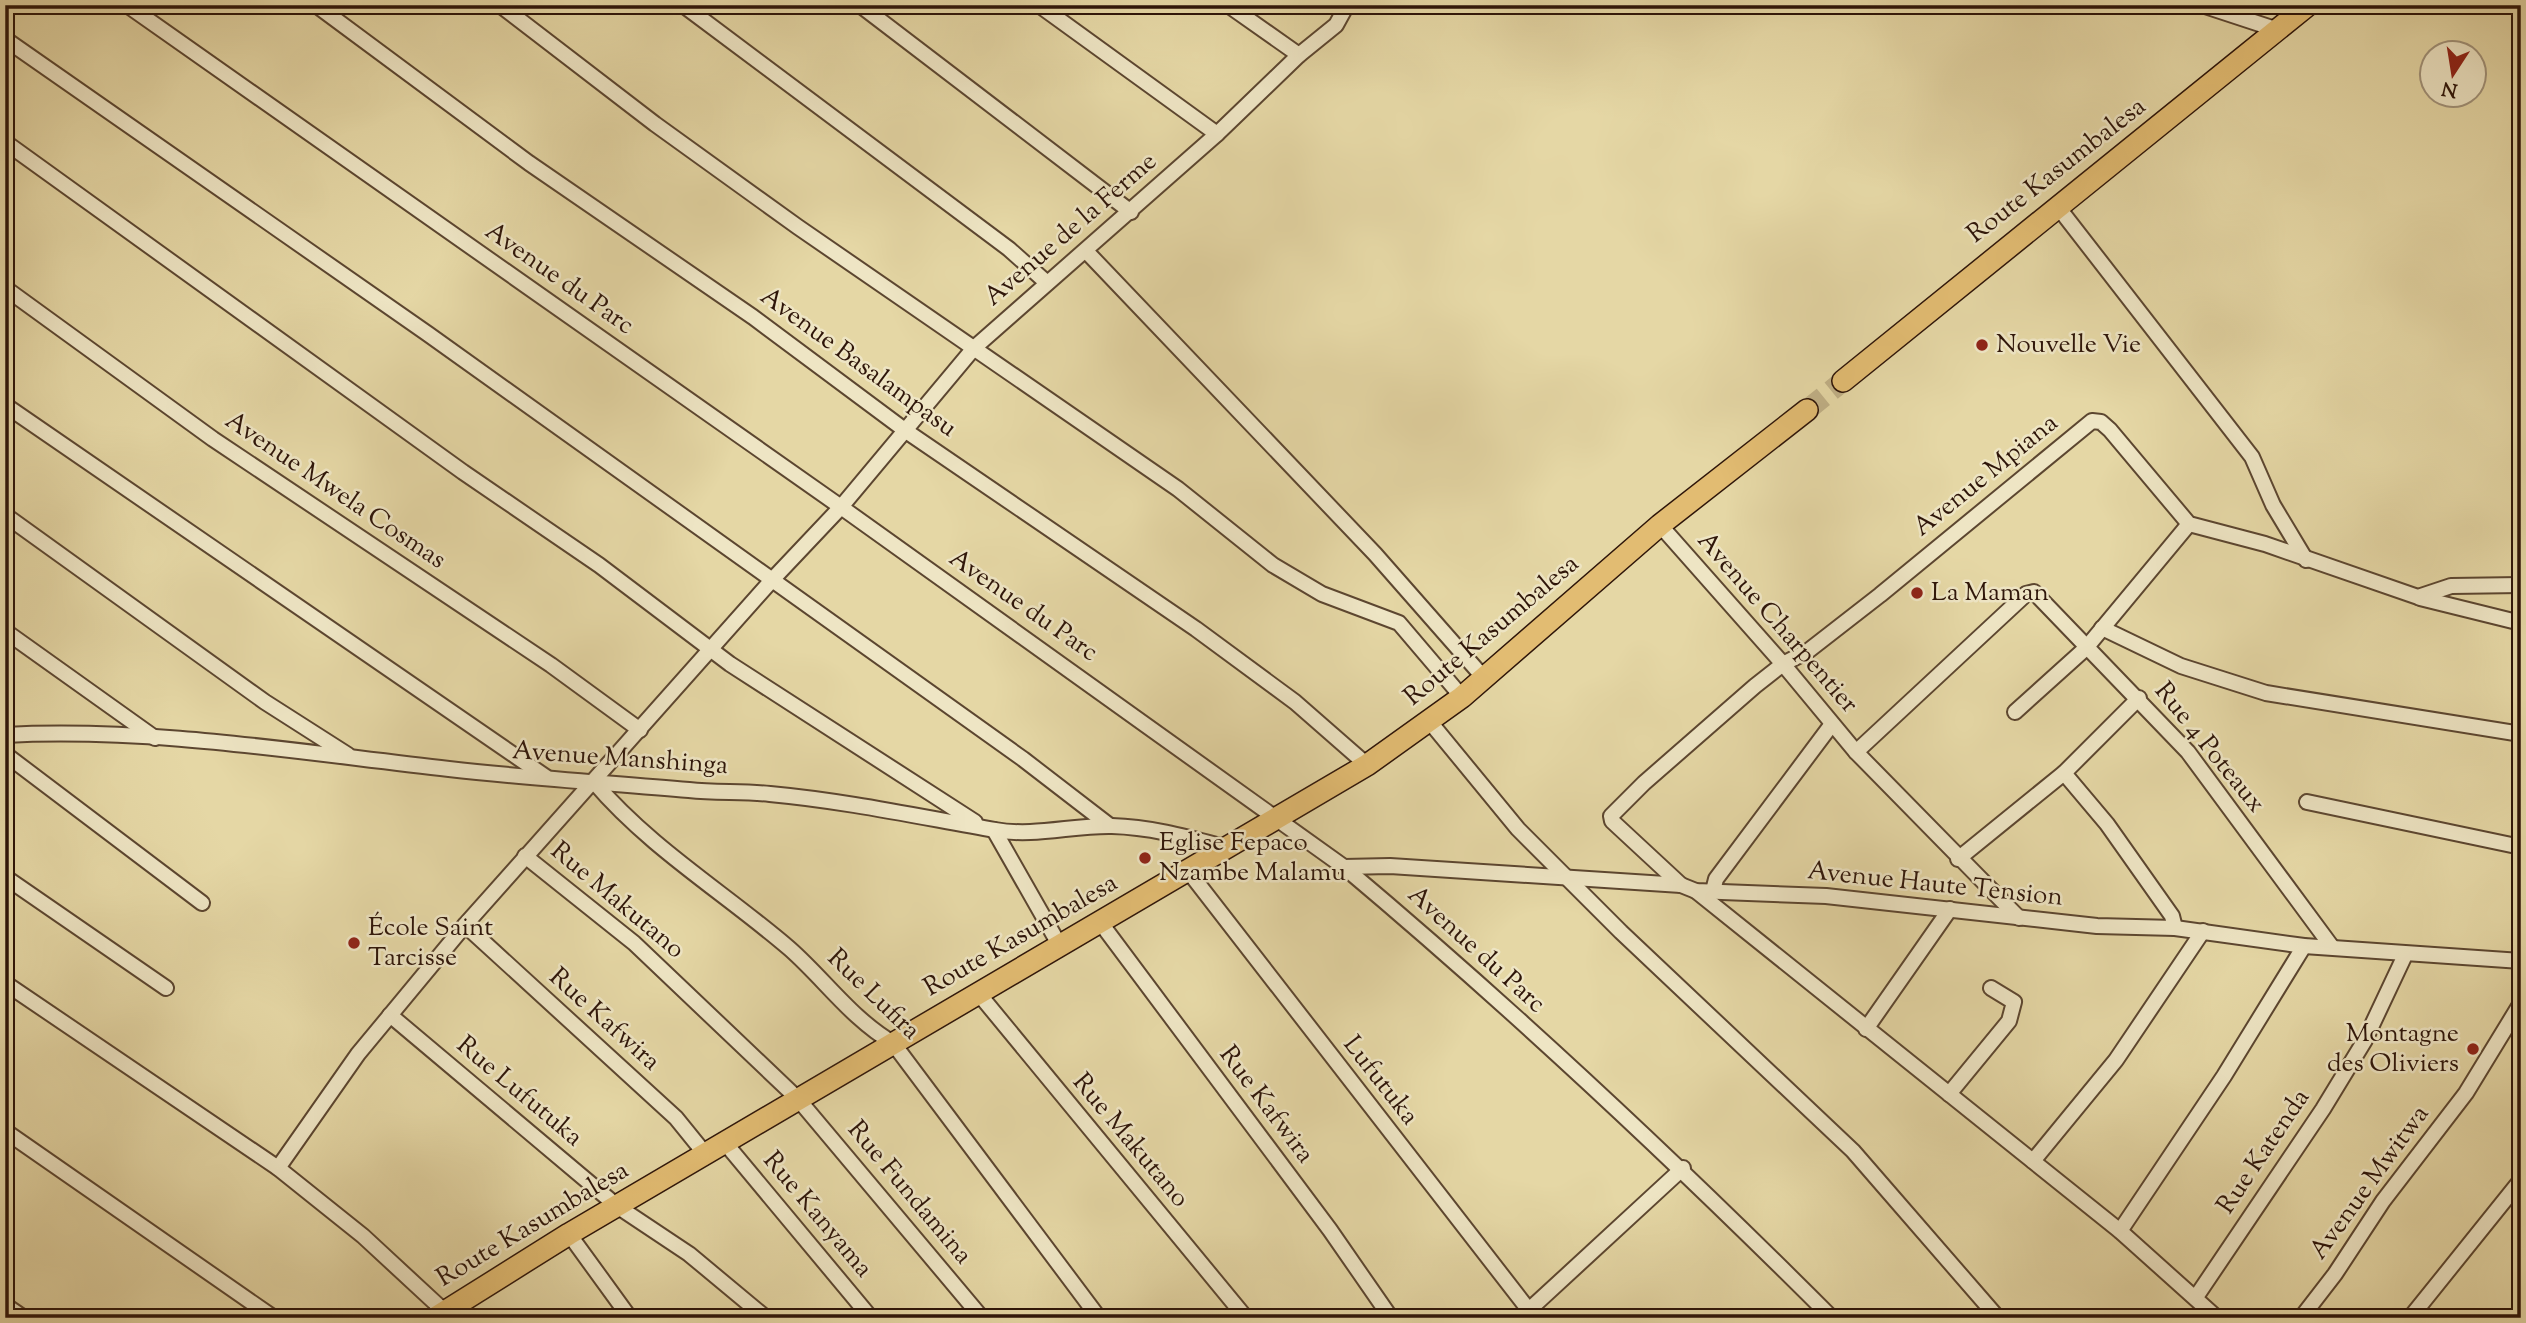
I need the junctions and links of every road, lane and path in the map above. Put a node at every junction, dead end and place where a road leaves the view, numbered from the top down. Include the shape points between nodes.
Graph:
1 (127, 5) edge
2 (316, 5) edge
3 (500, 5) edge
4 (683, 5) edge
5 (860, 5) edge
6 (1039, 5) edge
7 (1228, 5) edge
8 (1347, 5) edge
9 (2202, 5) edge
10 (2308, 5) edge
11 (2278, 30) junction
12 (5, 39) edge
13 (1299, 55) junction
14 (1217, 134) junction
15 (5, 142) edge
16 (2058, 207) junction
17 (1131, 212) junction
18 (1086, 251) junction
19 (1046, 282) junction
20 (5, 288) edge
21 (974, 348) junction
22 (1843, 381) tunnel mouth
23 (5, 405) edge
24 (1807, 410) tunnel mouth
25 (906, 431) junction
26 (841, 507) junction
27 (5, 515) edge
28 (2189, 524) junction
29 (1660, 526) junction
30 (2306, 560) junction
31 (772, 579) junction
32 (2521, 585) edge
33 (2034, 592) joint
34 (2418, 597) junction
35 (2521, 623) edge
36 (2102, 628) junction
37 (5, 631) edge
38 (2086, 648) junction
39 (710, 650) junction
40 (1783, 664) junction
41 (1484, 678) junction
42 (1462, 697) junction
43 (2139, 698) junction
44 (2015, 712) dead end
45 (1430, 722) junction
46 (1832, 724) junction
47 (640, 730) junction
48 (2521, 733) edge
49 (5, 735) edge
50 (156, 739) junction
51 (1856, 752) junction
52 (5, 754) edge
53 (351, 756) junction
54 (1367, 765) junction
55 (2064, 773) junction
56 (548, 778) junction
57 (594, 782) junction
58 (2307, 802) dead end
59 (1277, 817) junction
60 (1110, 826) junction
61 (988, 828) junction
62 (2521, 847) edge
63 (1228, 848) junction
64 (526, 856) junction
65 (1958, 859) junction
66 (1344, 867) junction
67 (1188, 872) junction
68 (5, 877) edge
69 (1571, 879) junction
70 (1681, 885) junction
71 (1696, 891) junction
72 (1713, 891) junction
73 (202, 904) dead end
74 (1950, 909) junction
75 (2019, 918) junction
76 (1100, 922) junction
77 (465, 925) junction
78 (2175, 928) junction
79 (2203, 931) junction
80 (1060, 946) junction
81 (2304, 946) junction
82 (2332, 947) junction
83 (2405, 955) junction
84 (2521, 961) edge
85 (5, 984) edge
86 (166, 988) dead end
87 (1991, 988) dead end
88 (979, 994) junction
89 (2521, 1003) edge
90 (390, 1015) junction
91 (1866, 1029) junction
92 (893, 1043) junction
93 (1949, 1094) junction
94 (798, 1099) junction
95 (5, 1131) edge
96 (726, 1144) junction
97 (706, 1155) junction
98 (2033, 1161) junction
99 (278, 1168) junction
100 (1683, 1168) junction
101 (2521, 1180) edge
102 (617, 1206) junction
103 (2120, 1231) junction
104 (569, 1234) junction
105 (2196, 1297) junction
106 (5, 1305) edge
107 (1532, 1314) edge
108 (440, 1315) edge
109 (627, 1317) edge
110 (24, 1318) edge
111 (274, 1318) edge
112 (766, 1318) edge
113 (870, 1318) edge
114 (982, 1318) edge
115 (1099, 1318) edge
116 (1246, 1318) edge
117 (1391, 1318) edge
118 (1832, 1318) edge
119 (1998, 1318) edge
120 (2217, 1318) edge
121 (2301, 1318) edge
122 (2410, 1318) edge

1 - 26 street, Avenue du Parc
2 - 25 street, Avenue Basalampasu
3 - 21 street via 655,124
4 - 19 street via 1009,249
5 - 17 street
6 - 14 street
7 - 13 street
8 - 13 street, Avenue de la Ferme via 1336,24
9 - 11 street
10 - 11 highway, Route Kasumbalesa
11 - 16 highway, Route Kasumbalesa
12 - 31 street
13 - 14 street, Avenue de la Ferme
14 - 17 street, Avenue de la Ferme
15 - 39 street
16 - 22 highway, Route Kasumbalesa
16 - 30 street via 2252,457 2273,505
17 - 18 street, Avenue de la Ferme
18 - 19 street, Avenue de la Ferme
18 - 41 street via 1375,554
19 - 21 street, Avenue de la Ferme
20 - 47 street, Avenue Mwela Cosmas via 213,439 551,665
21 - 25 street, Avenue de la Ferme
21 - 42 street via 1178,489 1273,565 1322,594 1399,623
23 - 56 street
24 - 29 highway, Route Kasumbalesa
25 - 26 street, Avenue de la Ferme
25 - 54 street, Avenue Basalampasu via 1196,629 1295,702
26 - 31 street, Avenue de la Ferme
26 - 59 street, Avenue du Parc
27 - 53 street via 265,702
28 - 30 street
28 - 36 street
28 - 40 street, Avenue Mpiana via 2110,430 2091,421 1880,595 1795,660
29 - 40 street, Avenue Charpentier
29 - 41 highway, Route Kasumbalesa
30 - 34 street
31 - 39 street, Avenue de la Ferme
31 - 60 street
32 - 34 street via 2451,586
33 - 38 street, Rue 4 Poteaux
33 - 51 street, Avenue Charpentier via 2026,594
34 - 35 street
36 - 38 street
36 - 48 street via 2181,666 2254,690
37 - 50 street
38 - 43 street, Rue 4 Poteaux
38 - 44 street
39 - 47 street, Avenue de la Ferme
39 - 61 street
40 - 46 street, Avenue Charpentier
40 - 70 street, Avenue Mpiana via 1611,816
41 - 42 highway, Route Kasumbalesa
42 - 45 highway, Route Kasumbalesa
43 - 55 street
43 - 82 street, Rue 4 Poteaux via 2188,752
45 - 54 highway, Route Kasumbalesa
45 - 69 street via 1518,829
46 - 51 street, Avenue Charpentier
46 - 72 street via 1716,878
47 - 57 street, Avenue de la Ferme
49 - 50 street, Avenue Manshinga
50 - 53 street, Avenue Manshinga
51 - 65 street, Avenue Charpentier
52 - 73 street
53 - 56 street, Avenue Manshinga
54 - 59 highway, Route Kasumbalesa
55 - 65 street
55 - 78 street via 2107,824 2172,916
56 - 57 street, Avenue Manshinga
57 - 61 street, Avenue Manshinga via 768,794
57 - 64 street, Avenue de la Ferme
57 - 92 street, Rue Lufira via 647,837 782,943 868,1028
58 - 62 street
59 - 63 highway, Route Kasumbalesa
59 - 66 street, Avenue du Parc
60 - 61 street, Avenue Manshinga via 1047,832
60 - 63 street, Avenue Manshinga via 1178,835
61 - 80 street
63 - 67 highway, Route Kasumbalesa
64 - 77 street, Avenue de la Ferme
64 - 94 street, Rue Makutano via 635,943
65 - 75 street, Avenue Charpentier
66 - 69 street, Avenue Haute Tension
66 - 100 street, Avenue du Parc
67 - 76 highway, Route Kasumbalesa
67 - 107 street, Lufutuka
68 - 86 street
69 - 70 street, Avenue Haute Tension
69 - 119 street via 1853,1151
70 - 71 street, Avenue Haute Tension
71 - 72 street, Avenue Haute Tension
71 - 91 street
72 - 74 street, Avenue Haute Tension via 1826,896
74 - 75 street, Avenue Haute Tension
74 - 91 street
75 - 78 street, Avenue Haute Tension
76 - 80 highway, Route Kasumbalesa
76 - 117 street, Rue Kafwira
77 - 90 street, Avenue de la Ferme
77 - 97 street, Rue Kafwira via 676,1118
78 - 79 street, Avenue Haute Tension
79 - 81 street, Avenue Haute Tension
79 - 98 street via 2116,1060
80 - 88 highway, Route Kasumbalesa
81 - 82 street, Avenue Haute Tension
81 - 103 street
82 - 83 street, Avenue Haute Tension
83 - 84 street, Avenue Haute Tension
83 - 105 street, Rue Katenda via 2365,1040 2323,1109
85 - 99 street
87 - 93 street via 2007,995 2014,1010
88 - 92 highway, Route Kasumbalesa
88 - 116 street, Rue Makutano
89 - 121 street, Avenue Mwitwa via 2466,1093
90 - 99 street, Avenue de la Ferme
90 - 102 street, Rue Lufutuka
91 - 93 street
92 - 94 highway, Route Kasumbalesa
92 - 115 street, Rue Lufira
93 - 98 street
94 - 96 highway, Route Kasumbalesa
94 - 114 street, Rue Fundamina
95 - 111 street
96 - 97 highway, Route Kasumbalesa
96 - 113 street, Rue Kanyama
97 - 102 highway, Route Kasumbalesa
98 - 103 street
99 - 108 street via 363,1236
100 - 107 street
100 - 118 street, Avenue du Parc
101 - 122 street
102 - 104 highway, Route Kasumbalesa
102 - 112 street, Rue Lufutuka via 689,1254
103 - 105 street
104 - 108 highway, Route Kasumbalesa
104 - 109 street
105 - 120 street
106 - 110 street

